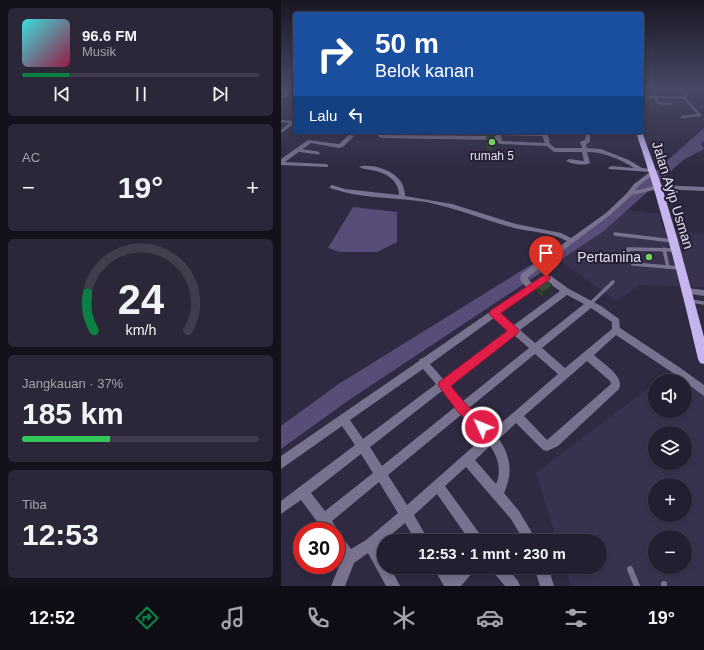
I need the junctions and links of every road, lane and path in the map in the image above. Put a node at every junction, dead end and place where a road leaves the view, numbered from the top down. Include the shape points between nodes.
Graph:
1 (697, 115) edge
2 (683, 117) dead end
3 (281, 121) edge
4 (293, 122) edge
5 (281, 132) edge
6 (379, 134) edge
7 (499, 134) edge
8 (528, 134) edge
9 (588, 134) edge
10 (640, 134) edge
11 (351, 136) dead end
12 (499, 138) junction
13 (548, 145) junction
14 (297, 150) junction
15 (585, 150) junction
16 (318, 153) dead end
17 (569, 161) dead end
18 (281, 163) edge
19 (326, 166) dead end
20 (362, 167) dead end
21 (611, 168) dead end
22 (641, 170) junction
23 (652, 172) junction
24 (658, 187) junction
25 (332, 188) dead end
26 (704, 188) edge
27 (630, 194) junction
28 (402, 198) junction
29 (615, 234) dead end
30 (572, 241) junction
31 (674, 241) junction
32 (664, 249) junction
33 (676, 250) junction
34 (668, 267) junction
35 (681, 268) junction
36 (613, 282) dead end
37 (531, 287) junction
38 (687, 291) junction
39 (566, 292) junction
40 (704, 293) edge
41 (690, 301) junction
42 (704, 303) edge
43 (590, 304) junction
44 (494, 313) junction
45 (616, 330) junction
46 (514, 331) junction
47 (536, 349) junction
48 (587, 354) junction
49 (704, 359) edge
50 (423, 362) junction
51 (564, 373) junction
52 (443, 385) junction
53 (704, 391) edge
54 (461, 407) junction
55 (516, 416) junction
56 (343, 419) junction
57 (492, 437) junction
58 (361, 446) junction
59 (467, 459) junction
60 (281, 463) edge
61 (381, 474) junction
62 (438, 486) junction
63 (302, 491) junction
64 (497, 495) junction
65 (281, 508) edge
66 (406, 514) junction
67 (324, 520) joint
68 (419, 534) edge
69 (474, 534) edge
70 (527, 534) edge
71 (370, 544) junction
72 (345, 552) edge
73 (349, 558) junction
74 (630, 568) dead end
75 (444, 574) edge
76 (462, 574) edge
77 (504, 574) edge
78 (543, 574) edge
79 (338, 586) edge
80 (393, 586) edge
81 (452, 586) edge
82 (513, 586) edge
83 (547, 586) edge
84 (637, 586) edge

1 - 2 lane
3 - 4 street
4 - 5 street
6 - 12 street
7 - 12 street
8 - 13 street via 546,136
9 - 15 street via 587,142 583,142
10 - 23 main road, Jalan Ayip Usman
11 - 14 street via 341,146 311,141
12 - 13 street via 500,142 523,140
13 - 15 street via 554,150
14 - 16 lane
14 - 18 street
15 - 17 street via 587,163
15 - 22 street via 602,152 627,161
18 - 19 street
20 - 28 street via 393,175 403,192
21 - 22 street
22 - 23 street
23 - 24 main road, Jalan Ayip Usman
23 - 27 street via 634,187
24 - 26 street
24 - 27 street
24 - 31 main road, Jalan Ayip Usman
25 - 28 street
27 - 30 street
28 - 30 street via 457,207 515,226 561,235
29 - 31 lane
30 - 37 street via 524,276 524,280
31 - 33 main road, Jalan Ayip Usman
32 - 33 lane
32 - 34 lane
32 - 34 lane via 628,249 633,264
33 - 35 main road, Jalan Ayip Usman
34 - 35 lane
35 - 38 main road, Jalan Ayip Usman
36 - 43 lane
37 - 39 street via 546,277
37 - 44 street
38 - 40 street
38 - 41 main road, Jalan Ayip Usman
39 - 43 street
39 - 46 street
41 - 42 lane
41 - 49 main road, Jalan Ayip Usman
43 - 45 street via 614,319
43 - 47 street
44 - 46 street
44 - 50 street
45 - 48 street
45 - 53 street
46 - 47 street
46 - 52 street
47 - 51 street
47 - 54 street
48 - 51 street
48 - 55 street via 615,379 616,386 554,442 549,446 544,444
50 - 52 street
50 - 56 street
51 - 55 street
52 - 54 street
52 - 58 street
54 - 57 street
54 - 61 street
55 - 57 street
56 - 58 street
56 - 60 street
57 - 59 street
57 - 64 street via 502,454 504,466 504,479
58 - 61 street
58 - 63 street
59 - 62 street
59 - 64 street
61 - 66 street
61 - 67 street
62 - 66 street
62 - 69 street
63 - 65 street
63 - 67 street
64 - 70 street via 515,515
66 - 68 street
66 - 71 street
71 - 73 street
71 - 80 street
72 - 73 street
73 - 79 street
74 - 84 lane
75 - 81 street
76 - 81 street
77 - 82 street
78 - 83 street

